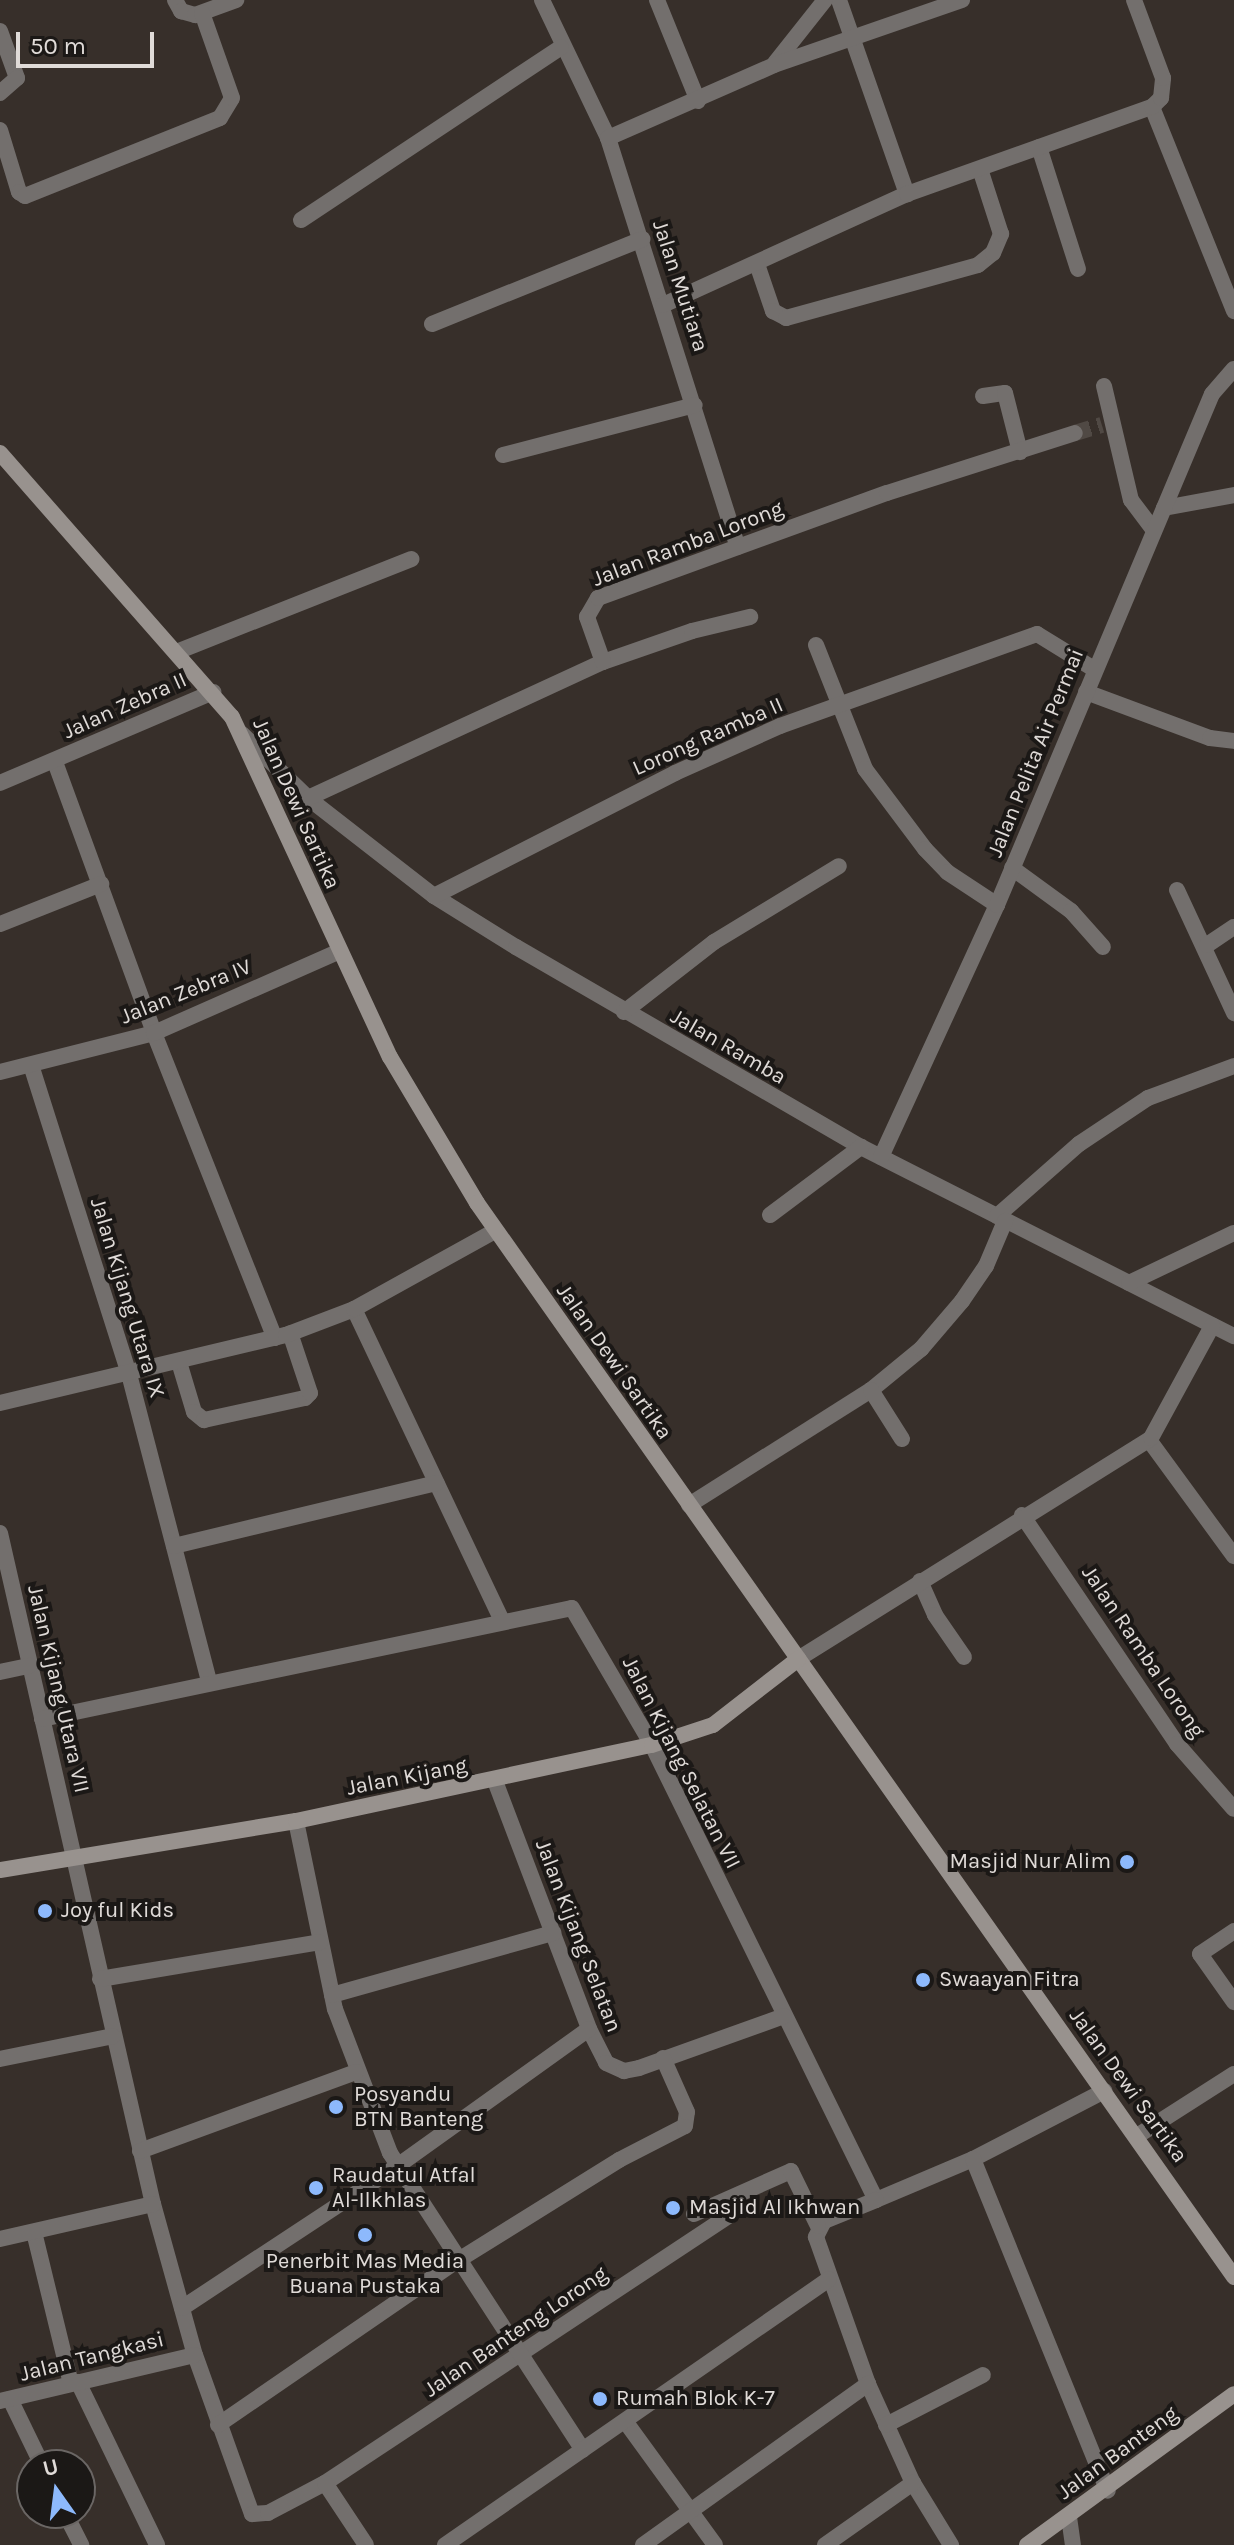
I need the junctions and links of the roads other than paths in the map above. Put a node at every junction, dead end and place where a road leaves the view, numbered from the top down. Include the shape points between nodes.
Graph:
1 (175, 0) edge
2 (236, 0) edge
3 (542, 0) edge
4 (657, 0) edge
5 (825, 0) edge
6 (839, 0) edge
7 (962, 0) edge
8 (1134, 0) edge
9 (929, 6) edge
10 (195, 13) junction
11 (0, 31) edge
12 (853, 40) junction
13 (561, 47) junction
14 (774, 65) junction
15 (0, 93) edge
16 (698, 101) junction
17 (1152, 107) junction
18 (0, 130) edge
19 (608, 138) junction
20 (1039, 147) junction
21 (980, 169) junction
22 (907, 194) junction
23 (301, 220) dead end
24 (642, 239) junction
25 (757, 264) junction
26 (1078, 269) dead end
27 (663, 305) junction
28 (1234, 311) edge
29 (432, 324) dead end
30 (1234, 369) edge
31 (1104, 386) dead end
32 (983, 396) dead end
33 (695, 405) junction
34 (1075, 433) tunnel mouth
35 (1020, 452) junction
36 (0, 453) edge
37 (503, 455) dead end
38 (1234, 495) edge
39 (1164, 508) junction
40 (1154, 530) junction
41 (738, 547) junction
42 (411, 559) dead end
43 (750, 617) dead end
44 (816, 645) dead end
45 (179, 651) junction
46 (603, 662) junction
47 (1094, 669) junction
48 (213, 692) junction
49 (1086, 692) junction
50 (838, 708) junction
51 (241, 733) junction
52 (1234, 741) edge
53 (55, 762) junction
54 (0, 783) edge
55 (308, 798) junction
56 (839, 866) dead end
57 (1012, 868) junction
58 (101, 884) junction
59 (1177, 890) dead end
60 (434, 896) junction
61 (997, 905) junction
62 (0, 924) edge
63 (1234, 927) edge
64 (1207, 945) junction
65 (1103, 947) dead end
66 (338, 952) junction
67 (624, 1012) junction
68 (1234, 1013) edge
69 (154, 1033) junction
70 (31, 1065) junction
71 (1234, 1066) edge
72 (0, 1072) edge
73 (861, 1147) junction
74 (881, 1157) junction
75 (770, 1215) dead end
76 (1001, 1218) junction
77 (495, 1231) junction
78 (1234, 1233) edge
79 (1129, 1283) junction
80 (354, 1309) junction
81 (1212, 1326) junction
82 (283, 1336) junction
83 (1234, 1336) edge
84 (179, 1362) junction
85 (129, 1374) junction
86 (871, 1390) junction
87 (0, 1403) edge
88 (902, 1439) dead end
89 (1149, 1440) junction
90 (437, 1483) junction
91 (689, 1505) junction
92 (1022, 1515) junction
93 (0, 1533) edge
94 (174, 1546) junction
95 (1234, 1556) edge
96 (920, 1581) junction
97 (502, 1620) junction
98 (964, 1657) dead end
99 (798, 1659) junction
100 (29, 1666) junction
101 (0, 1672) edge
102 (209, 1682) junction
103 (42, 1719) junction
104 (652, 1745) junction
105 (495, 1781) junction
106 (1234, 1809) edge
107 (296, 1821) junction
108 (74, 1855) junction
109 (0, 1870) edge
110 (1234, 1931) edge
111 (553, 1933) junction
112 (320, 1942) junction
113 (100, 1979) junction
114 (332, 1995) junction
115 (1234, 2002) edge
116 (784, 2016) junction
117 (589, 2029) junction
118 (113, 2036) junction
119 (663, 2058) junction
120 (0, 2059) edge
121 (356, 2072) junction
122 (1234, 2074) edge
123 (1104, 2091) junction
124 (1137, 2136) junction
125 (140, 2151) junction
126 (973, 2159) junction
127 (396, 2167) junction
128 (876, 2200) junction
129 (153, 2204) junction
130 (694, 2214) dead end
131 (730, 2215) dead end
132 (818, 2226) junction
133 (34, 2232) junction
134 (0, 2239) edge
135 (457, 2261) junction
136 (1234, 2277) edge
137 (829, 2279) junction
138 (182, 2308) junction
139 (195, 2355) junction
140 (522, 2356) junction
141 (983, 2375) dead end
142 (74, 2383) junction
143 (868, 2384) junction
144 (1234, 2394) edge
145 (5, 2400) edge
146 (625, 2421) junction
147 (218, 2425) junction
148 (886, 2425) junction
149 (33, 2449) edge
150 (583, 2450) junction
151 (325, 2483) junction
152 (913, 2483) junction
153 (1108, 2491) junction
154 (692, 2512) junction
155 (1069, 2517) junction
156 (157, 2545) edge
157 (366, 2545) edge
158 (445, 2545) edge
159 (643, 2545) edge
160 (715, 2545) edge
161 (825, 2545) edge
162 (951, 2545) edge
163 (1027, 2545) edge
164 (1073, 2545) edge

1 - 10 street
2 - 10 street
3 - 13 street, Jalan Mutiara
4 - 16 street
5 - 14 street
6 - 12 street
7 - 9 street
8 - 17 street via 1163,78 1161,98
9 - 12 street
10 - 18 street via 232,98 220,118 25,196 18,189
11 - 15 street via 17,78
12 - 14 street
12 - 22 street
13 - 19 street, Jalan Mutiara
13 - 23 street
14 - 16 street
16 - 19 street
17 - 20 street
17 - 28 street
19 - 24 street, Jalan Mutiara
20 - 21 street
20 - 26 street
21 - 22 street
21 - 25 street via 1001,234 993,253 978,265 786,318 773,311
22 - 25 street
24 - 27 street, Jalan Mutiara
24 - 29 street
25 - 27 street
27 - 33 street, Jalan Mutiara
30 - 39 street, Jalan Pelita Air Permai via 1212,394
31 - 40 street via 1131,500
32 - 35 street via 1005,393
33 - 37 street
33 - 41 street, Jalan Mutiara
34 - 35 street, Jalan Ramba Lorong
35 - 41 street, Jalan Ramba Lorong
36 - 45 main road, Jalan Dewi Sartika
38 - 39 street
39 - 40 street, Jalan Pelita Air Permai
40 - 47 street, Jalan Pelita Air Permai
41 - 46 street, Jalan Ramba Lorong via 593,601 587,617
42 - 45 street
43 - 46 street
44 - 50 street
45 - 48 main road, Jalan Dewi Sartika
46 - 55 street
47 - 49 street, Jalan Pelita Air Permai
47 - 50 street, Lorong Ramba II via 1037,634
48 - 51 main road, Jalan Dewi Sartika
48 - 53 street, Jalan Zebra II
49 - 52 street via 1210,738
49 - 57 street, Jalan Pelita Air Permai
50 - 60 street, Lorong Ramba II via 780,726 675,773
50 - 61 street via 862,765 915,838 947,872
51 - 55 street, Jalan Ramba
51 - 66 main road, Jalan Dewi Sartika
53 - 54 street, Jalan Zebra II
53 - 58 street, Jalan Zebra II
55 - 60 street, Jalan Ramba
56 - 67 street via 714,942
57 - 61 street, Jalan Pelita Air Permai
57 - 65 street via 1071,911
58 - 62 street
58 - 69 street, Jalan Zebra II
59 - 64 street
60 - 67 street, Jalan Ramba
61 - 74 street, Jalan Pelita Air Permai
63 - 64 street
64 - 68 street
66 - 69 street, Jalan Zebra IV
66 - 77 main road, Jalan Dewi Sartika via 400,1076
67 - 73 street, Jalan Ramba
69 - 70 street, Jalan Zebra IV
69 - 82 street
70 - 72 street, Jalan Zebra IV
70 - 85 street, Jalan Kijang Utara IX
71 - 76 street via 1148,1098 1079,1144
73 - 74 street, Jalan Ramba
73 - 75 street
74 - 76 street, Jalan Ramba
76 - 79 street, Jalan Ramba
76 - 86 street via 986,1266 962,1301 921,1349
77 - 80 street
77 - 91 main road, Jalan Dewi Sartika
78 - 79 street
79 - 81 street, Jalan Ramba
80 - 82 street
80 - 90 street
81 - 83 street, Jalan Ramba
81 - 89 street
82 - 84 street
82 - 84 street via 310,1393 305,1398 202,1420 194,1412
84 - 85 street
85 - 87 street
85 - 94 street, Jalan Kijang Utara IX
86 - 88 street
86 - 91 street
89 - 92 street
89 - 95 street
90 - 94 street
90 - 97 street
91 - 99 main road, Jalan Dewi Sartika
92 - 96 street
92 - 106 street, Jalan Ramba Lorong via 1177,1744
93 - 100 street, Jalan Kijang Utara VII
94 - 102 street, Jalan Kijang Utara IX
96 - 98 street via 935,1615
96 - 99 street
97 - 102 street, Jalan Kijang Selatan VII
97 - 104 street, Jalan Kijang Selatan VII via 557,1609 576,1611
99 - 104 main road, Jalan Kijang via 720,1721
99 - 123 main road, Jalan Dewi Sartika
100 - 101 street
100 - 103 street, Jalan Kijang Utara VII
102 - 103 street, Jalan Kijang Selatan VII
103 - 108 street, Jalan Kijang Utara VII
104 - 105 main road, Jalan Kijang
104 - 116 street, Jalan Kijang Selatan VII
105 - 107 main road, Jalan Kijang
105 - 111 street, Jalan Kijang Selatan
107 - 108 main road, Jalan Kijang
107 - 112 street
108 - 109 main road, Jalan Kijang
108 - 113 street
110 - 115 street via 1200,1954
111 - 114 street
111 - 117 street, Jalan Kijang Selatan
112 - 113 street
112 - 114 street
113 - 118 street
114 - 121 street
116 - 119 street, Jalan Kijang Selatan
116 - 128 street, Jalan Kijang Selatan VII
117 - 119 street, Jalan Kijang Selatan via 606,2063 616,2069
117 - 127 street
118 - 120 street
118 - 125 street, Jalan Banteng Lorong
119 - 135 street via 687,2112 685,2126 619,2160
121 - 125 street
121 - 127 street
122 - 124 street
123 - 124 main road, Jalan Dewi Sartika
123 - 126 street
124 - 136 main road, Jalan Dewi Sartika
125 - 129 street, Jalan Banteng Lorong
126 - 128 street
126 - 153 street
127 - 135 street
127 - 138 street
128 - 132 street
129 - 133 street
129 - 138 street, Jalan Banteng Lorong
130 - 132 street via 791,2171
131 - 140 street, Jalan Banteng Lorong
132 - 137 street via 816,2237
133 - 134 street
133 - 142 street
135 - 140 street
135 - 147 street
137 - 143 street
137 - 146 street
138 - 139 street, Jalan Banteng Lorong
139 - 142 street, Jalan Tangkasi
139 - 147 street, Jalan Banteng Lorong
140 - 150 street
140 - 151 street, Jalan Banteng Lorong
141 - 148 street
142 - 145 street, Jalan Tangkasi
142 - 156 street
143 - 148 street
143 - 154 street
144 - 153 main road, Jalan Banteng
145 - 149 street
146 - 150 street
146 - 154 street
147 - 151 street, Jalan Banteng Lorong via 252,2514 268,2513
148 - 152 street
150 - 158 street
151 - 157 street
152 - 161 street
152 - 162 street
153 - 155 main road, Jalan Banteng
154 - 159 street
154 - 160 street
155 - 163 main road, Jalan Banteng
155 - 164 street

